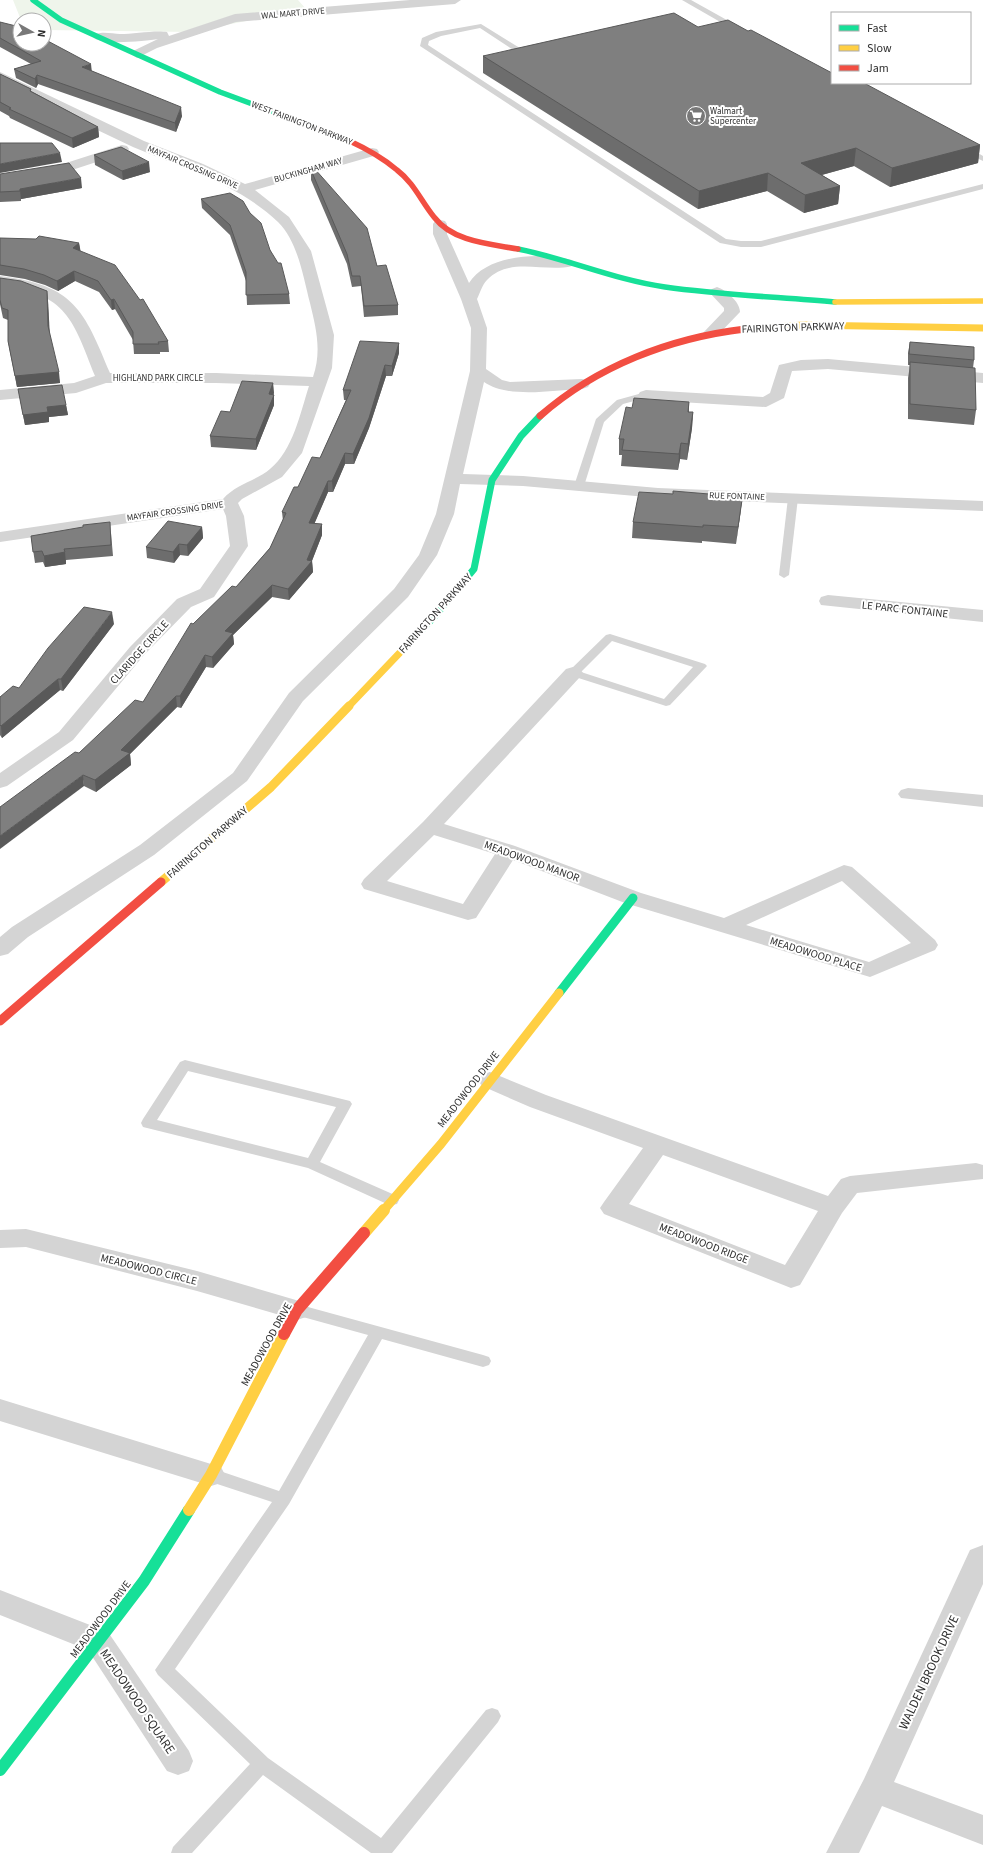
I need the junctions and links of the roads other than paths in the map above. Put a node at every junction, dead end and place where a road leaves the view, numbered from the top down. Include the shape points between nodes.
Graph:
1 (34, 0) edge
2 (455, 0) edge
3 (686, 0) edge
4 (203, 29) junction
5 (744, 31) edge
6 (98, 37) junction
7 (137, 54) junction
8 (524, 54) edge
9 (0, 76) edge
10 (953, 143) edge
11 (139, 144) junction
12 (372, 152) junction
13 (983, 159) edge
14 (0, 179) edge
15 (983, 186) edge
16 (244, 188) junction
17 (440, 224) junction
18 (567, 263) junction
19 (0, 281) edge
20 (717, 292) junction
21 (469, 299) junction
22 (983, 301) edge
23 (983, 328) edge
24 (710, 334) junction
25 (478, 371) junction
26 (104, 378) junction
27 (983, 378) edge
28 (319, 382) junction
29 (582, 384) junction
30 (0, 395) edge
31 (646, 395) joint
32 (453, 479) junction
33 (492, 480) junction
34 (579, 486) junction
35 (793, 498) junction
36 (229, 503) junction
37 (983, 506) edge
38 (0, 537) edge
39 (784, 575) dead end
40 (828, 601) dead end
41 (983, 616) edge
42 (573, 673) junction
43 (0, 782) edge
44 (908, 794) dead end
45 (983, 801) edge
46 (430, 827) junction
47 (508, 851) junction
48 (633, 898) junction
49 (725, 926) junction
50 (0, 949) edge
51 (0, 1021) edge
52 (490, 1080) junction
53 (658, 1143) junction
54 (312, 1164) junction
55 (981, 1178) edge
56 (392, 1200) junction
57 (833, 1207) junction
58 (0, 1239) edge
59 (297, 1310) junction
60 (378, 1332) junction
61 (483, 1361) dead end
62 (0, 1410) edge
63 (211, 1475) junction
64 (282, 1498) junction
65 (983, 1557) edge
66 (0, 1602) edge
67 (98, 1641) junction
68 (492, 1716) dead end
69 (178, 1761) dead end
70 (262, 1764) junction
71 (0, 1770) edge
72 (875, 1788) junction
73 (983, 1830) edge
74 (381, 1851) edge
75 (180, 1853) edge
76 (842, 1853) edge

1 - 6 street, WEST FAIRINGTON PARKWAY via 61,20
2 - 4 street, WAL MART DRIVE via 235,18
3 - 5 lane
4 - 6 street via 137,38
4 - 7 street, WAL MART DRIVE via 153,45
6 - 7 street, WEST FAIRINGTON PARKWAY
7 - 12 street, WEST FAIRINGTON PARKWAY via 220,92 342,137
8 - 15 lane via 481,26 439,34 425,40 424,46 723,241 761,244
9 - 11 street, MAYFAIR CROSSING DRIVE
10 - 13 lane
11 - 14 street via 70,167
11 - 16 street, MAYFAIR CROSSING DRIVE
12 - 16 street, BUCKINGHAM WAY
12 - 17 street, WEST FAIRINGTON PARKWAY via 409,180
16 - 28 street, MAYFAIR CROSSING DRIVE via 284,220 304,251 326,335 324,368
17 - 18 street, WEST FAIRINGTON PARKWAY via 468,240 538,253
17 - 21 street via 440,234
18 - 20 street, WEST FAIRINGTON PARKWAY via 665,288
18 - 21 street via 514,263 497,267 482,276
19 - 26 street via 15,282 55,296 78,318
20 - 22 street via 834,302
20 - 24 street via 732,307 732,312
21 - 25 street via 479,328
23 - 24 street, FAIRINGTON PARKWAY via 803,325
24 - 29 street, FAIRINGTON PARKWAY via 666,346
25 - 29 street via 497,384 510,387
25 - 32 street
26 - 28 street, HIGHLAND PARK CIRCLE via 216,378
26 - 30 street, HIGHLAND PARK CIRCLE via 76,388
27 - 31 street via 828,364 801,365 785,368 778,395 766,402
28 - 36 street, MAYFAIR CROSSING DRIVE via 294,453 276,473 236,495
29 - 33 street, FAIRINGTON PARKWAY via 547,409 521,436
31 - 34 lane via 620,402 599,421
32 - 33 street, RUE FONTAINE
32 - 50 street via 445,514 428,555 401,593 296,697 240,777 147,850 20,932
33 - 34 street, RUE FONTAINE
33 - 51 street, FAIRINGTON PARKWAY via 474,569 435,616 271,787
34 - 35 street, RUE FONTAINE via 658,493
35 - 37 street, RUE FONTAINE
35 - 39 lane
36 - 38 street, MAYFAIR CROSSING DRIVE
36 - 43 street, CLARIDGE CIRCLE via 235,516 239,546 207,593 184,603 137,651 66,736
40 - 41 street, LE PARC FONTAINE
42 - 42 lane via 610,637 700,666 666,703
42 - 46 street
44 - 45 street
46 - 47 street, MEADOWOOD MANOR
46 - 47 street via 372,884 468,914
47 - 48 street, MEADOWOOD MANOR
48 - 49 street, MEADOWOOD PLACE
48 - 52 street, MEADOWOOD DRIVE
49 - 49 street, MEADOWOOD PLACE via 870,970 927,944 844,872
52 - 53 street via 538,1101
52 - 56 street, MEADOWOOD DRIVE via 441,1144
53 - 57 street
53 - 57 street, MEADOWOOD RIDGE via 613,1208 791,1278
54 - 54 lane via 155,1124 148,1123 185,1065 346,1104
54 - 56 lane
55 - 57 street, MEADOWOOD RIDGE via 850,1185
56 - 59 street, MEADOWOOD DRIVE
58 - 59 street, MEADOWOOD CIRCLE via 26,1238 197,1281
59 - 60 lane
59 - 63 street, MEADOWOOD DRIVE
60 - 61 lane
60 - 64 lane
62 - 63 street
63 - 64 lane
63 - 67 street, MEADOWOOD DRIVE via 144,1581
64 - 70 lane via 164,1670
65 - 72 street, WALDEN BROOK DRIVE
66 - 67 street
67 - 69 street, MEADOWOOD SQUARE
67 - 71 street, MEADOWOOD DRIVE
68 - 74 lane
70 - 74 lane
70 - 75 lane
72 - 73 street
72 - 76 street, WALDEN BROOK DRIVE

